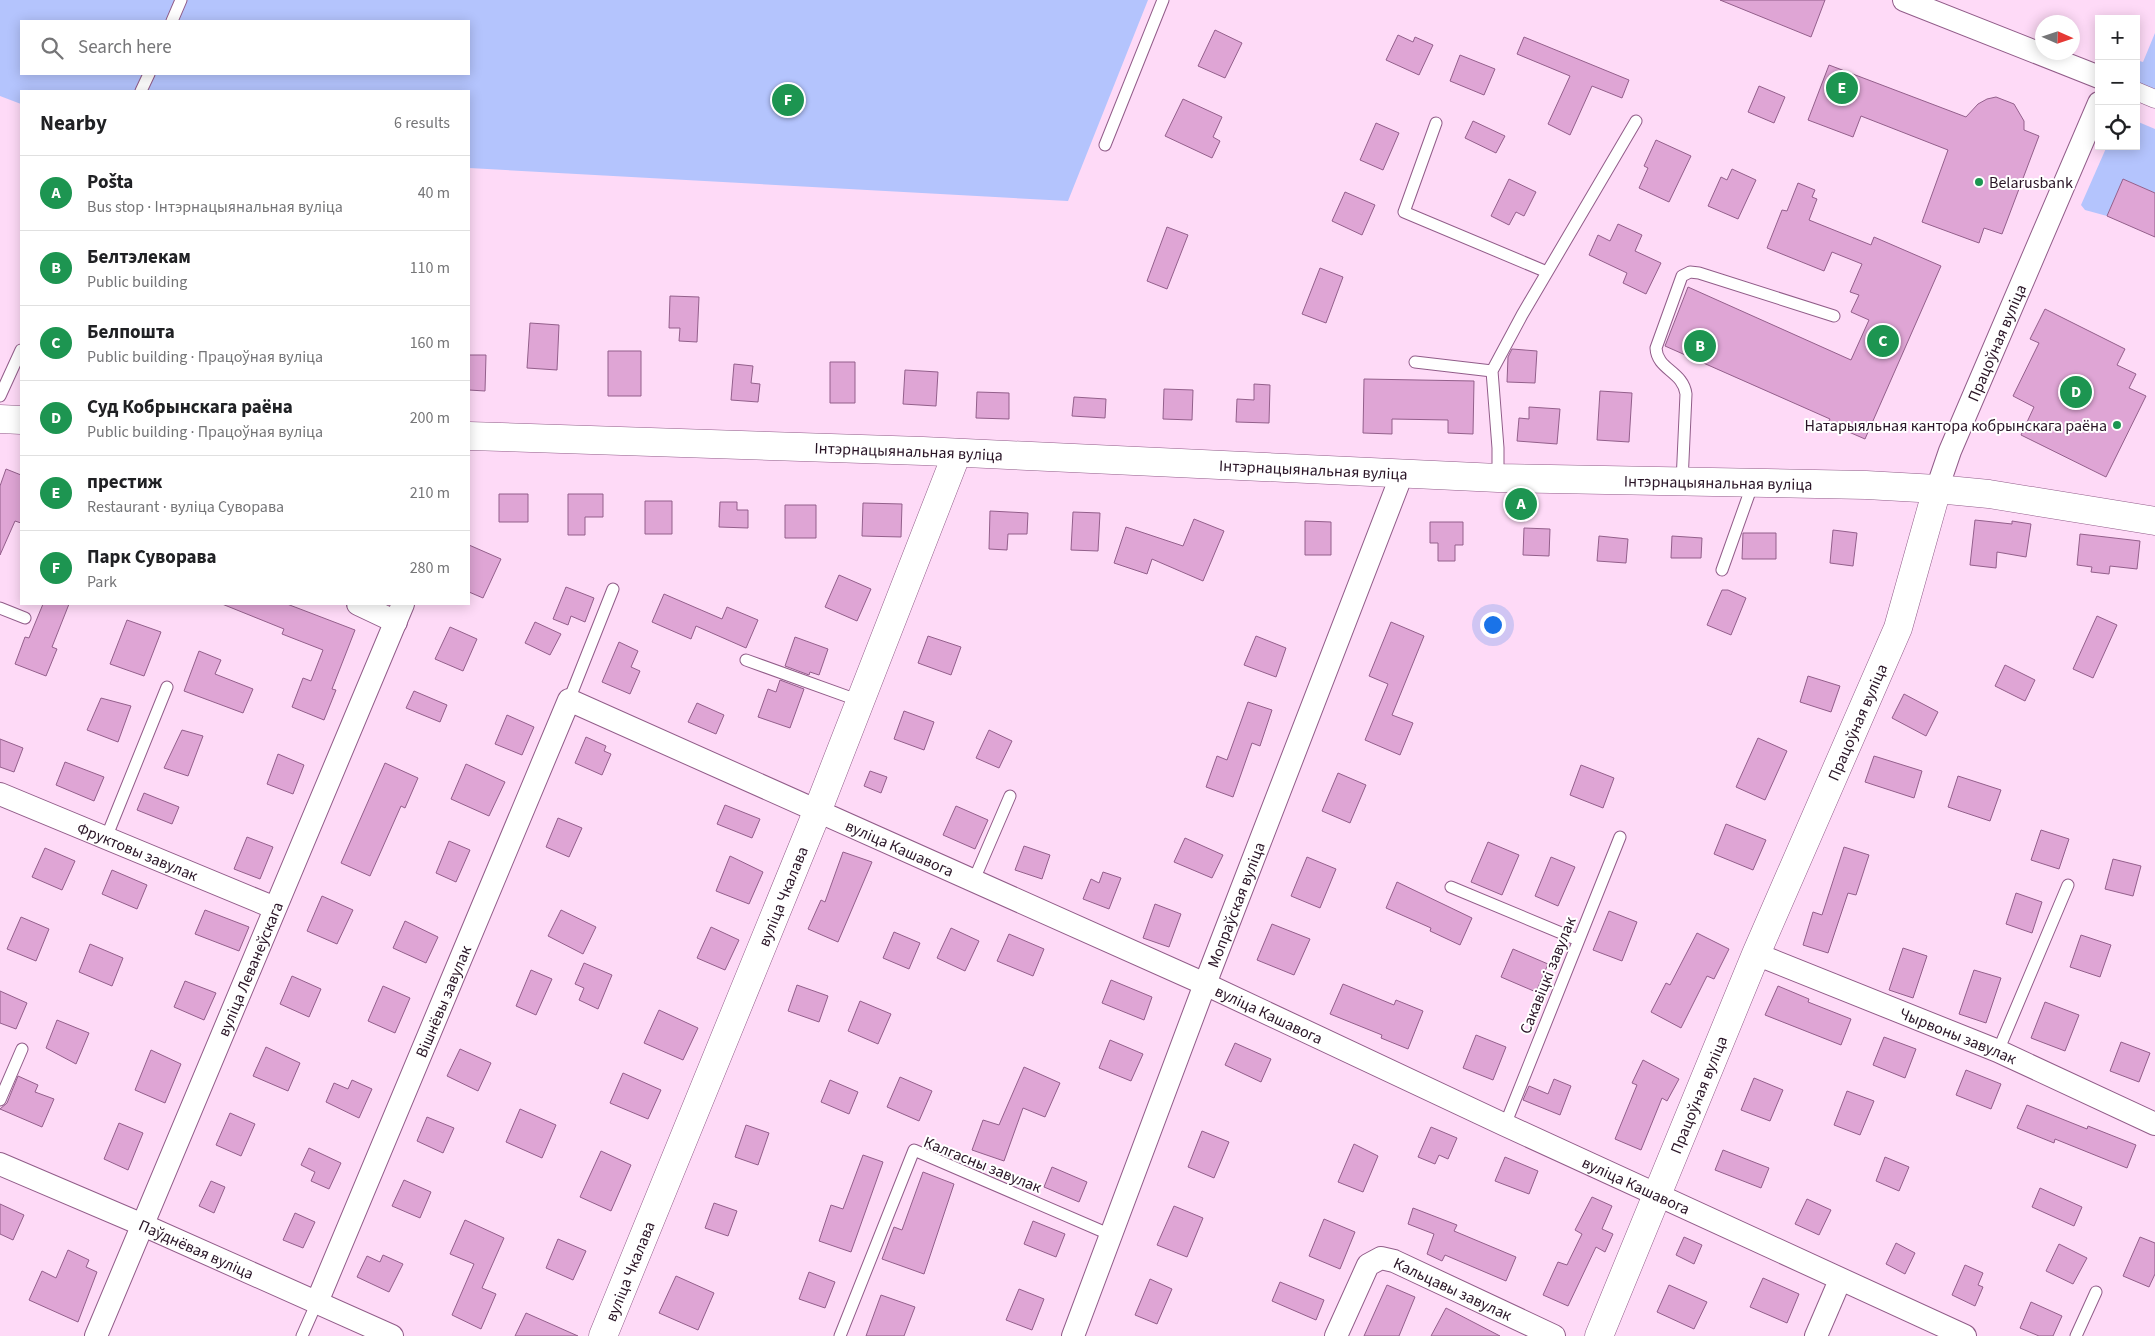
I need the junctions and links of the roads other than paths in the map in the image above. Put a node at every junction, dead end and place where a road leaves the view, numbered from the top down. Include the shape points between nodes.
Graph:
1 (181, 0) edge
2 (1163, 0) edge
3 (1904, 0) edge
4 (172, 20) edge
5 (149, 75) edge
6 (2095, 75) edge
7 (141, 90) edge
8 (2140, 93) edge
9 (2155, 99) edge
10 (2098, 105) edge
11 (1636, 121) dead end
12 (1436, 123) dead end
13 (1105, 145) dead end
14 (1547, 272) junction
15 (1834, 316) dead end
16 (20, 356) edge
17 (1415, 362) dead end
18 (1492, 371) junction
19 (10, 418) edge
20 (471, 440) edge
21 (957, 453) junction
22 (1402, 474) junction
23 (1498, 478) junction
24 (1682, 482) junction
25 (1753, 483) junction
26 (1937, 489) junction
27 (2155, 521) edge
28 (1722, 570) dead end
29 (614, 589) dead end
30 (363, 605) edge
31 (0, 608) edge
32 (399, 613) edge
33 (25, 618) dead end
34 (746, 660) dead end
35 (167, 687) dead end
36 (569, 700) junction
37 (860, 701) junction
38 (0, 794) edge
39 (1010, 796) dead end
40 (817, 812) junction
41 (1620, 837) dead end
42 (106, 838) junction
43 (973, 882) junction
44 (2068, 885) dead end
45 (1451, 887) dead end
46 (275, 908) junction
47 (1578, 940) junction
48 (1756, 954) junction
49 (1205, 984) junction
50 (22, 1049) dead end
51 (1998, 1050) junction
52 (0, 1100) edge
53 (2155, 1124) edge
54 (1504, 1125) junction
55 (0, 1164) edge
56 (1657, 1195) junction
57 (143, 1225) junction
58 (1111, 1235) junction
59 (1840, 1280) junction
60 (2096, 1292) dead end
61 (317, 1302) junction
62 (96, 1336) edge
63 (302, 1336) edge
64 (392, 1336) edge
65 (603, 1336) edge
66 (840, 1336) edge
67 (1073, 1336) edge
68 (1336, 1336) edge
69 (1554, 1336) edge
70 (1599, 1336) edge
71 (1816, 1336) edge
72 (1965, 1336) edge
73 (2076, 1336) edge

1 - 4 lane
2 - 13 lane
3 - 6 street
5 - 7 lane
8 - 9 street
10 - 26 street, Працоўная вуліца via 1950,451
11 - 14 lane
12 - 14 lane via 1404,212
14 - 18 lane
15 - 24 lane via 1699,273 1690,272 1682,276 1656,348 1662,363 1685,384
16 - 19 lane
17 - 18 lane
18 - 23 lane
20 - 21 main road, Інтэрнацыянальная вуліца
21 - 22 main road, Інтэрнацыянальная вуліца
21 - 37 main road, вуліца Чкалава
22 - 23 main road, Інтэрнацыянальная вуліца
22 - 49 street, Мопраўская вуліца
23 - 24 main road, Інтэрнацыянальная вуліца
24 - 25 main road, Інтэрнацыянальная вуліца
25 - 26 main road, Інтэрнацыянальная вуліца
25 - 28 lane
26 - 27 main road, Інтэрнацыянальная вуліца via 1989,494
26 - 48 main road, Працоўная вуліца via 1898,628
29 - 36 lane
30 - 32 street
31 - 33 lane
32 - 46 street, вуліца Леванеўскага
34 - 37 lane
35 - 42 lane
36 - 40 street, вуліца Кашавога
36 - 61 street, Вішнёвы завулак
37 - 40 main road, вуліца Чкалава
38 - 42 street, Фруктовы завулак
39 - 43 lane
40 - 43 street, вуліца Кашавога
40 - 65 main road, вуліца Чкалава
41 - 47 lane, Сакавіцкі завулак
42 - 46 street, Фруктовы завулак
43 - 49 street, вуліца Кашавога
44 - 51 lane
45 - 47 lane
46 - 57 street, вуліца Леванеўскага
47 - 54 lane, Сакавіцкі завулак
48 - 51 street, Чырвоны завулак
48 - 56 main road, Працоўная вуліца
49 - 54 street, вуліца Кашавога
49 - 58 street, Мопраўская вуліца
50 - 52 lane
51 - 53 street, Чырвоны завулак
54 - 56 street, вуліца Кашавога
55 - 57 street, Паўднёвая вуліца
56 - 59 street, вуліца Кашавога
56 - 70 main road, Працоўная вуліца
57 - 61 street, Паўднёвая вуліца
57 - 62 street, вуліца Леванеўскага
58 - 66 lane, Калгасны завулак via 914,1150
58 - 67 street, Мопраўская вуліца
59 - 71 street
59 - 72 street, вуліца Кашавога
60 - 73 lane
61 - 63 lane
61 - 64 street, Паўднёвая вуліца
68 - 69 street, Кальцавы завулак via 1368,1265 1381,1258 1394,1261

